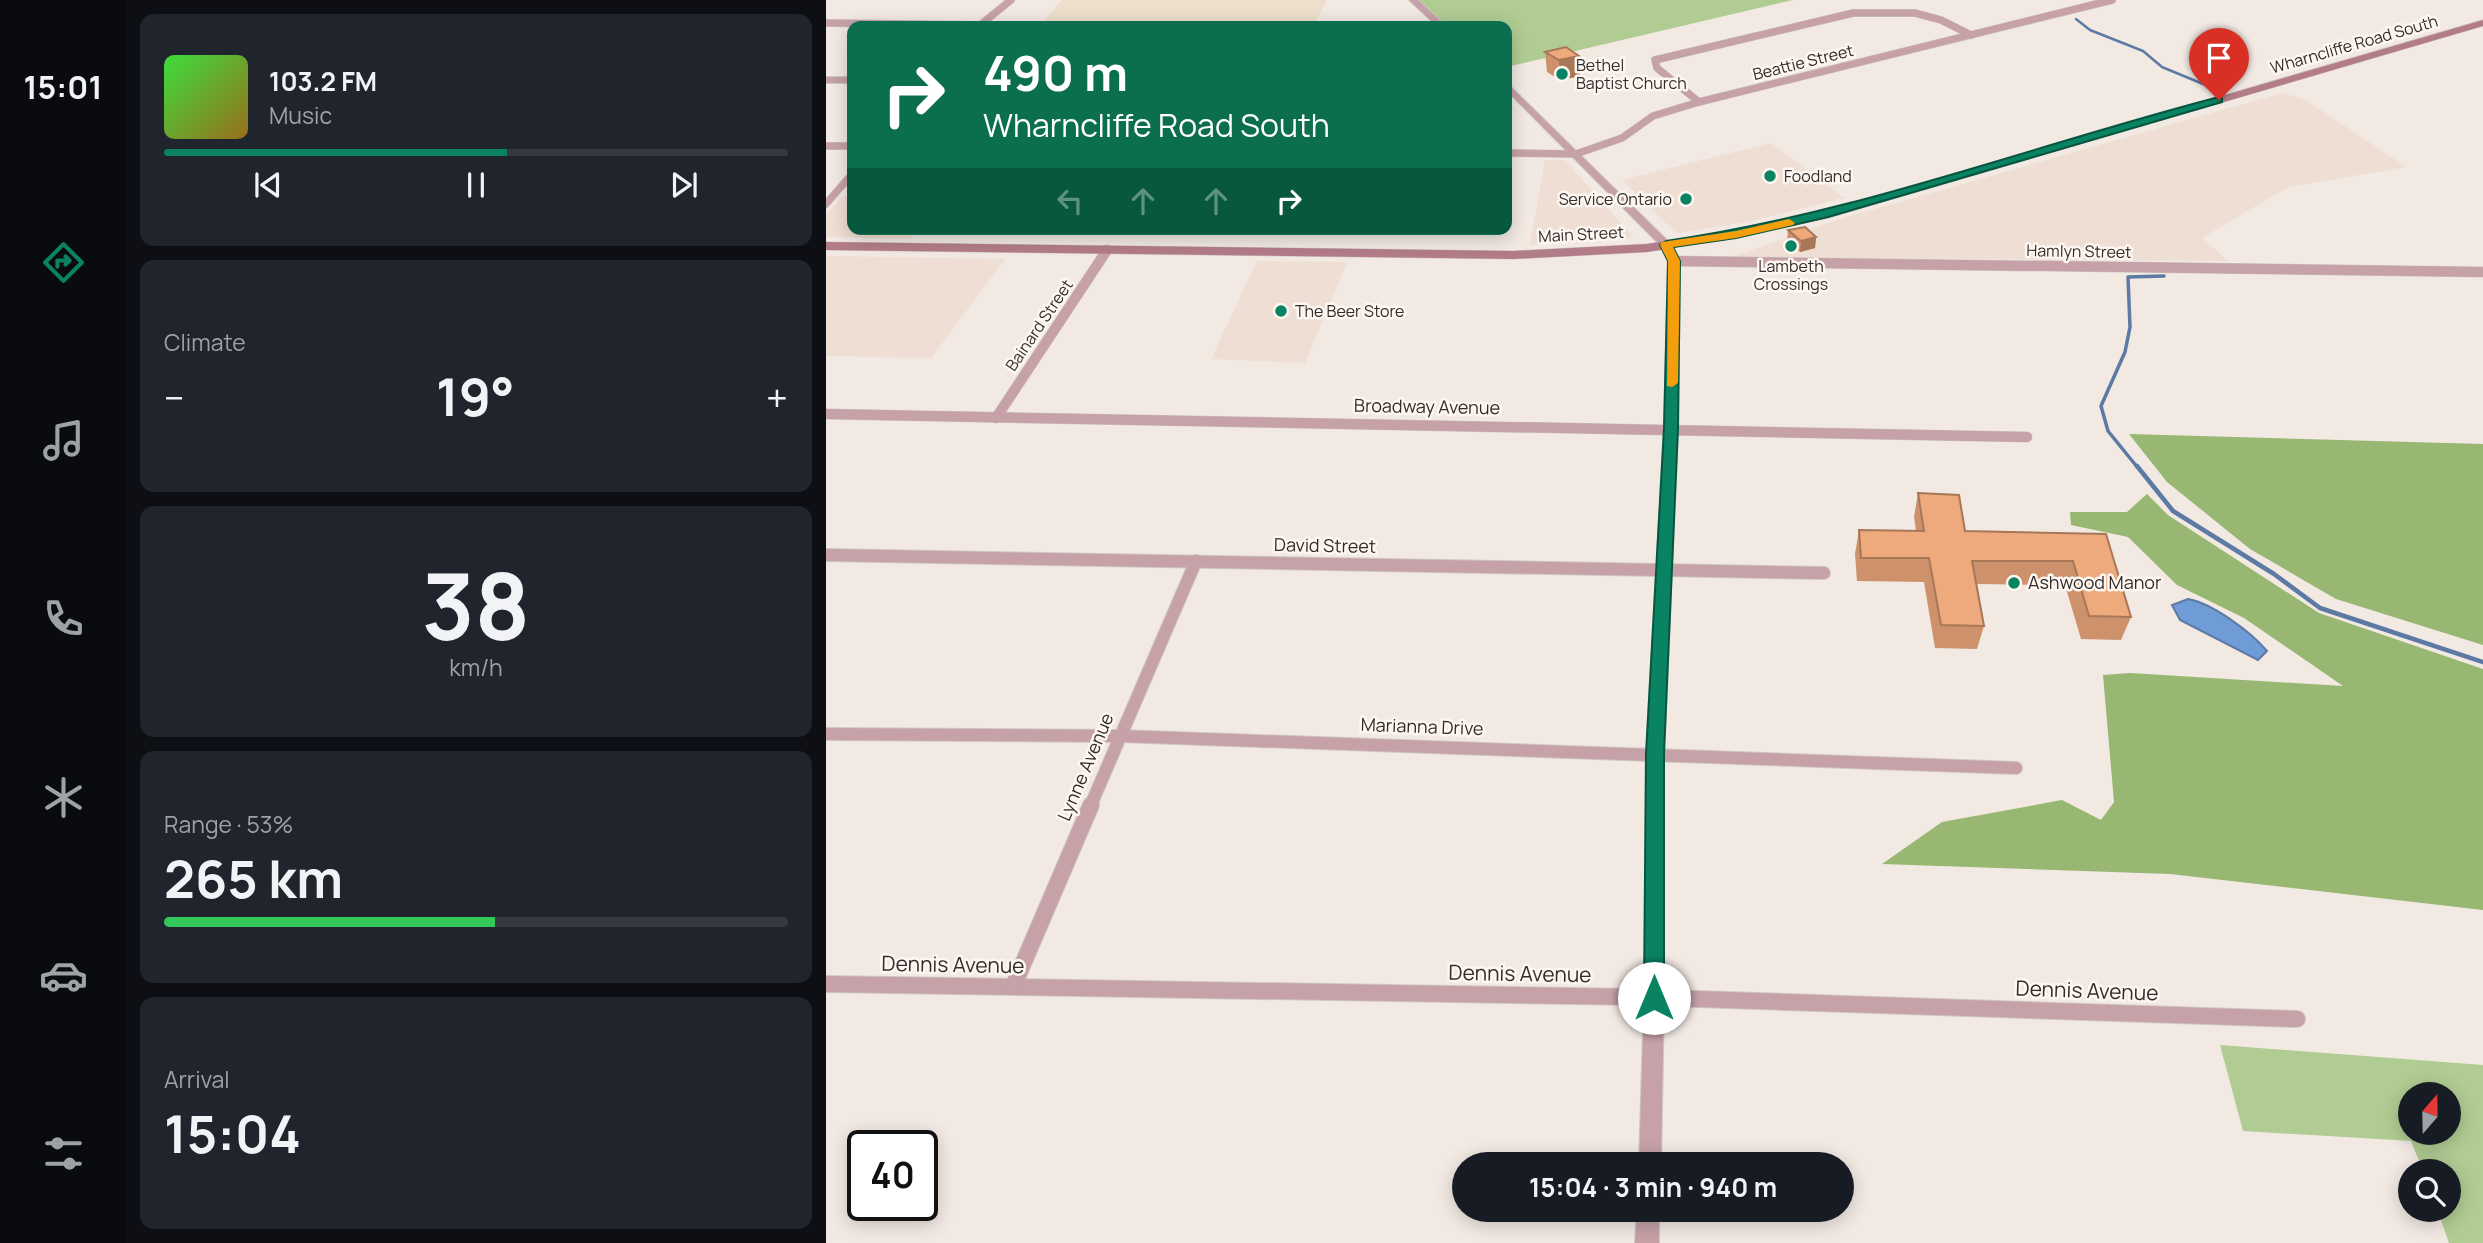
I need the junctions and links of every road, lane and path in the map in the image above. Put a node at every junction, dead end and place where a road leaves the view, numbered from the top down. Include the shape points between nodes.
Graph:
1 (1011, 0) edge
2 (1413, 0) edge
3 (2111, 0) edge
4 (986, 21) edge
5 (1436, 21) edge
6 (826, 23) edge
7 (847, 23) edge
8 (2483, 23) edge
9 (1971, 35) junction
10 (826, 80) edge
11 (847, 80) edge
12 (1512, 91) edge
13 (1699, 102) junction
14 (826, 146) edge
15 (847, 146) edge
16 (1512, 153) edge
17 (1576, 154) junction
18 (847, 180) edge
19 (826, 204) edge
20 (1666, 245) junction
21 (826, 246) edge
22 (1107, 250) junction
23 (1674, 261) junction
24 (2483, 272) edge
25 (826, 414) edge
26 (996, 418) junction
27 (1671, 428) junction
28 (2027, 437) dead end
29 (826, 555) edge
30 (1196, 561) junction
31 (1663, 571) junction
32 (1824, 573) dead end
33 (826, 734) edge
34 (1120, 736) junction
35 (1655, 754) junction
36 (2016, 768) dead end
37 (826, 984) edge
38 (1013, 987) junction
39 (1654, 998) junction
40 (2297, 1019) dead end
41 (1650, 1152) edge
42 (1648, 1222) edge
43 (1647, 1243) edge

1 - 4 street
2 - 5 street
3 - 9 street, Beattie Street
6 - 7 street
8 - 20 main road, Wharncliffe Road South via 1824,215
9 - 13 street, Beattie Street
9 - 13 street via 1932,15 1853,13 1655,60 1657,68
10 - 11 street
12 - 17 street
13 - 17 street, Beattie Street via 1653,116 1622,138
14 - 15 street
16 - 17 street, Beattie Street
17 - 20 street
18 - 19 street
20 - 22 main road, Main Street via 1514,254
20 - 23 street
21 - 22 main road, Main Street
22 - 26 street, Bainard Street
23 - 24 street, Hamlyn Street
23 - 27 street
25 - 26 street, Broadway Avenue
26 - 27 street, Broadway Avenue
27 - 28 street, Broadway Avenue
27 - 31 street
29 - 30 street, David Street
30 - 31 street, David Street
30 - 34 street, Lynne Avenue
31 - 32 street, David Street
31 - 35 street
33 - 34 street, Marianna Drive
34 - 35 street, Marianna Drive
34 - 38 street, Lynne Avenue
35 - 36 street, Marianna Drive
35 - 39 street
37 - 38 street, Dennis Avenue
38 - 39 street, Dennis Avenue
39 - 40 street, Dennis Avenue
39 - 41 street
42 - 43 street

